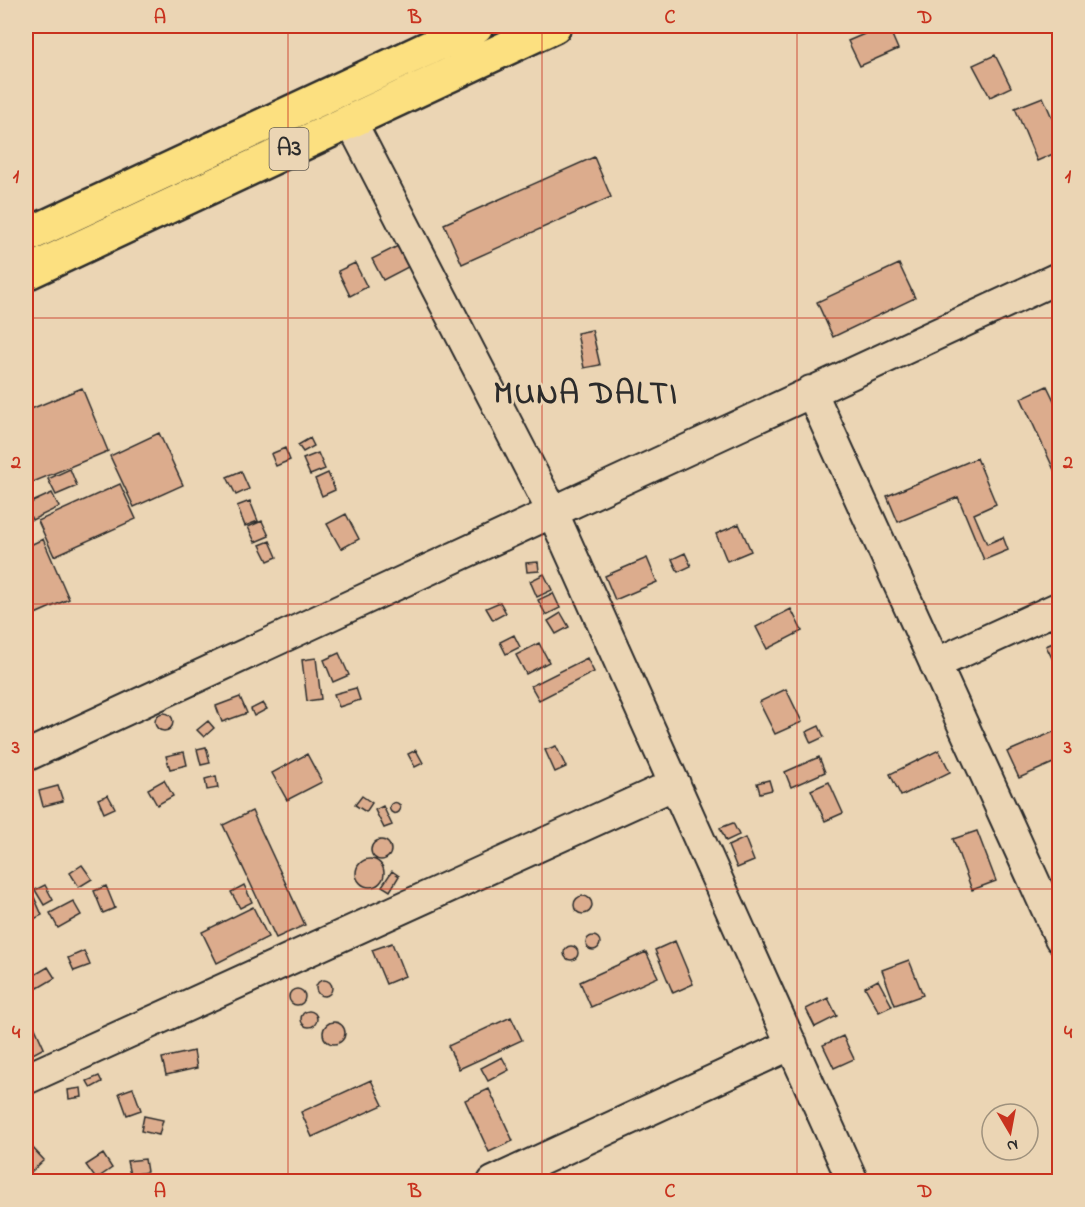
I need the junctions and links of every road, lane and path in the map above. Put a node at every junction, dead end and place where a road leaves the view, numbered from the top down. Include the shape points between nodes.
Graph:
1 (476, 26) edge
2 (554, 26) edge
3 (350, 120) junction
4 (26, 236) edge
5 (26, 273) edge
6 (1059, 277) edge
7 (811, 392) junction
8 (552, 511) junction
9 (1059, 607) edge
10 (935, 664) junction
11 (26, 756) edge
12 (675, 784) junction
13 (1058, 931) edge
14 (792, 1044) junction
15 (26, 1079) edge
16 (493, 1182) edge
17 (853, 1182) edge

1 - 4 highway, A3
2 - 3 highway, A3
3 - 5 highway, A3
3 - 8 street
6 - 7 street
7 - 8 street
7 - 10 street
8 - 11 street
8 - 12 street
9 - 10 street
10 - 13 street
12 - 14 street
12 - 15 street
14 - 16 street
14 - 17 street

